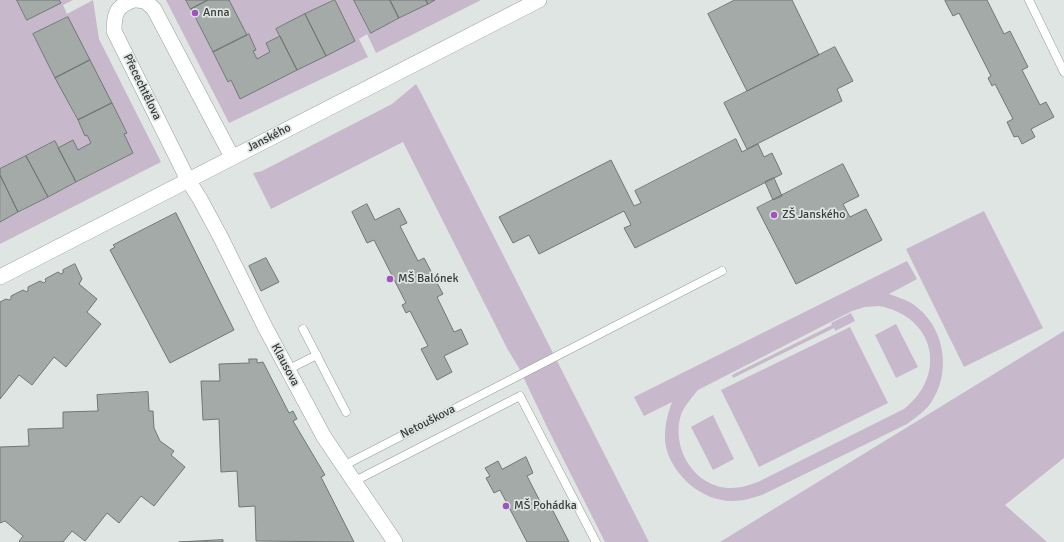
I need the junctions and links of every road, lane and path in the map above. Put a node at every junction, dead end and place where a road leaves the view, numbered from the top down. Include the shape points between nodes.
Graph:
1 (135, 0) edge
2 (539, 0) edge
3 (1029, 0) edge
4 (1064, 72) edge
5 (232, 157) junction
6 (188, 180) junction
7 (722, 271) dead end
8 (0, 277) edge
9 (303, 329) dead end
10 (317, 355) junction
11 (287, 370) junction
12 (346, 412) dead end
13 (343, 466) junction
14 (353, 482) junction
15 (395, 542) edge
16 (596, 542) edge

1 - 5 street, Přecechtělova via 145,2 154,9
1 - 6 street, Přecechtělova via 118,10 114,19 114,31
2 - 5 street, Janského
3 - 4 lane
5 - 6 street, Janského
6 - 8 street, Janského
6 - 11 street, Klausova via 221,238
7 - 13 lane, Netouškova
9 - 10 lane
10 - 11 lane
10 - 12 lane
11 - 13 street, Klausova
13 - 14 street, Klausova
14 - 15 street, Klausova
14 - 16 lane via 520,396

